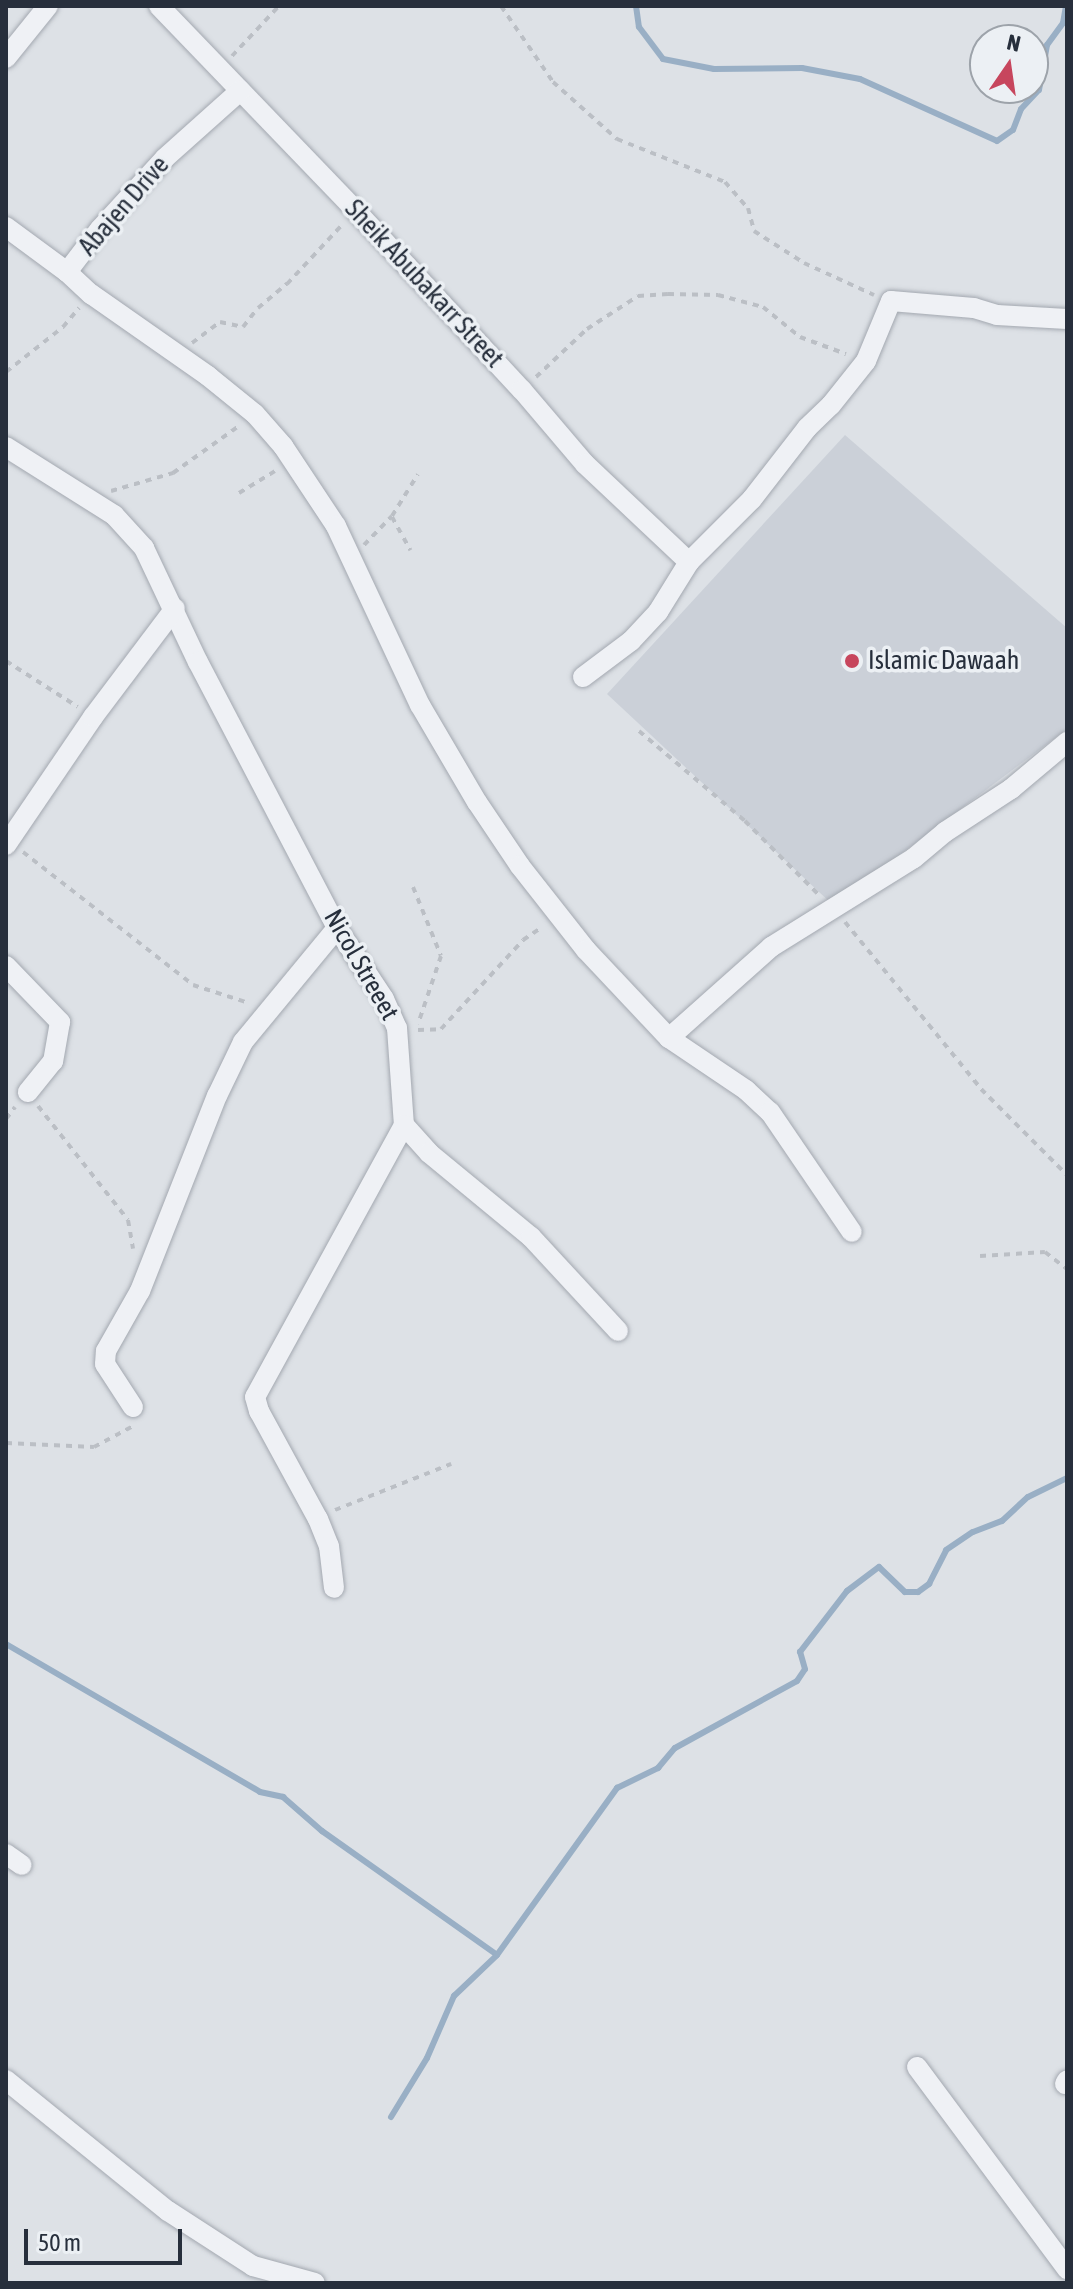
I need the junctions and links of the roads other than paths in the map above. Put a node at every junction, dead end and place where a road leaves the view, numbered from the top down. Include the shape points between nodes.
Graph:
1 (48, 6) edge
2 (159, 6) edge
3 (6, 58) edge
4 (240, 91) junction
5 (6, 227) edge
6 (67, 272) junction
7 (1067, 319) edge
8 (6, 447) edge
9 (689, 562) junction
10 (175, 608) junction
11 (583, 677) dead end
12 (1067, 742) edge
13 (7, 843) edge
14 (337, 928) junction
15 (6, 966) edge
16 (669, 1038) junction
17 (28, 1092) road end
18 (404, 1125) junction
19 (852, 1232) dead end
20 (618, 1331) dead end
21 (133, 1407) road end
22 (334, 1588) dead end
23 (917, 2067) dead end
24 (6, 2080) edge
25 (1067, 2269) edge
26 (315, 2283) edge

1 - 3 street
2 - 4 street, Sheik Abubakarr Street
4 - 6 street, Abajen Drive via 165,158
4 - 9 street, Sheik Abubakarr Street via 585,464
5 - 6 street, Abajen Drive
6 - 16 street via 255,414 299,469 352,556 420,705 477,802 558,916
7 - 9 street via 891,301 866,361 752,499
8 - 10 street, Nicol Streeet via 114,515 144,548
9 - 11 street via 658,612 631,641
10 - 13 street
10 - 14 street, Nicol Streeet
12 - 16 street via 1011,789 834,911 771,947
14 - 18 street, Nicol Streeet via 394,1015
14 - 21 street via 243,1042 140,1291 105,1357
15 - 17 street via 60,1022 53,1061
16 - 19 street via 770,1112
18 - 20 street via 429,1153 531,1237
18 - 22 street via 255,1397 318,1519 329,1546
23 - 25 street
24 - 26 street via 168,2211 253,2266

